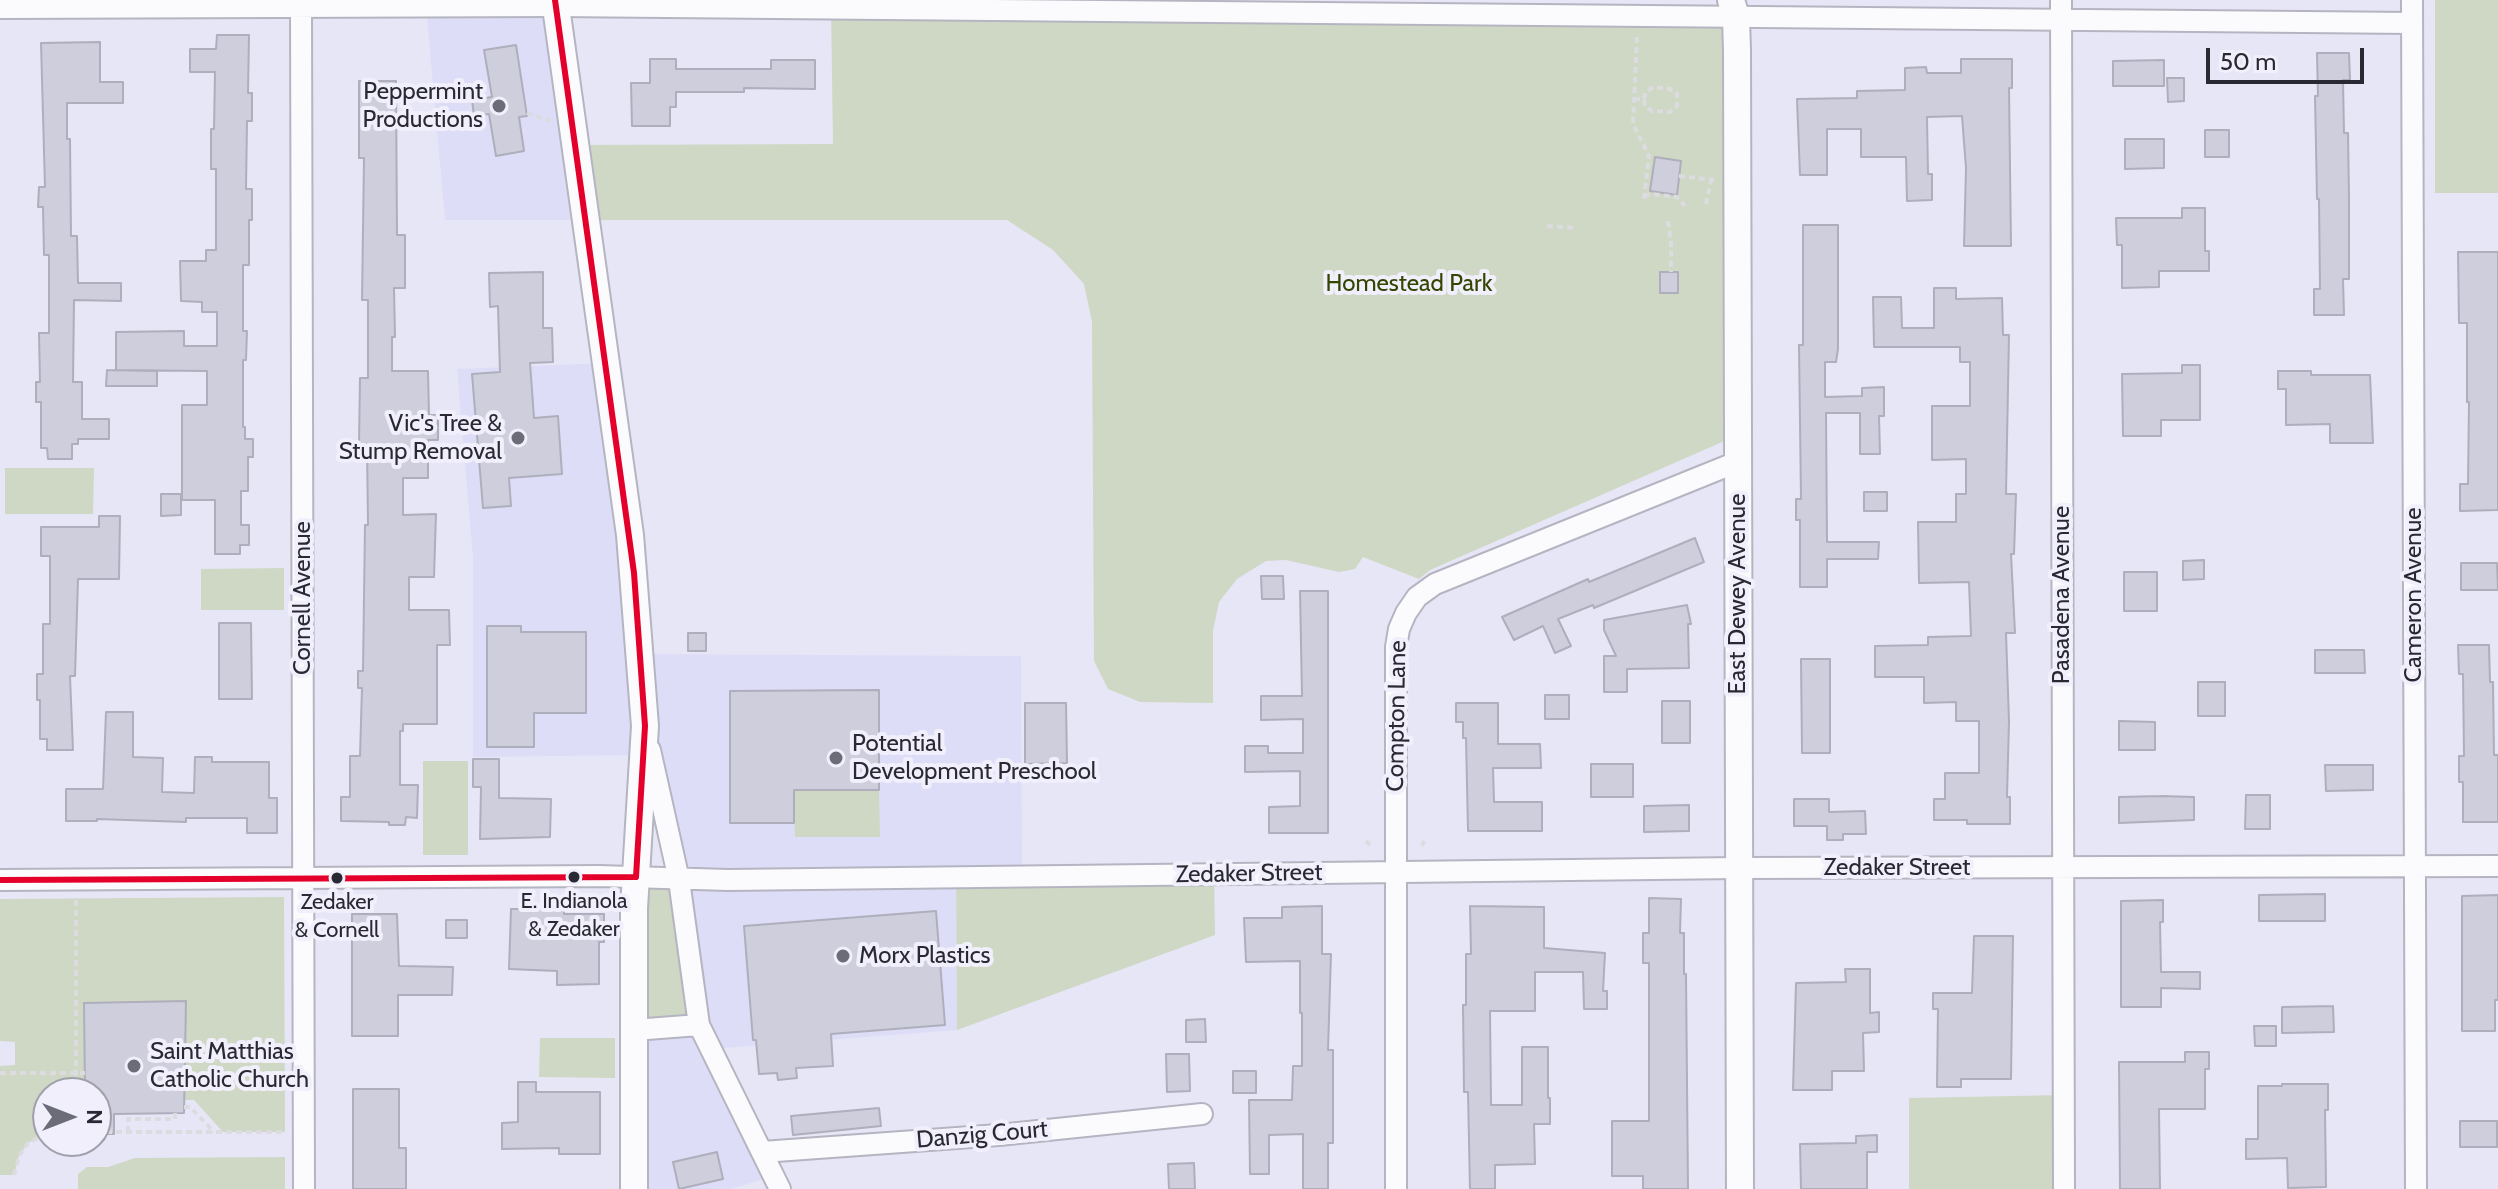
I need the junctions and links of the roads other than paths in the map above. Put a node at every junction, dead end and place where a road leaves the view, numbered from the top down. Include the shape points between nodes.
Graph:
1 (2412, 0) edge
2 (555, 3) edge
3 (831, 4) edge
4 (1116, 6) edge
5 (301, 7) junction
6 (1394, 7) edge
7 (0, 8) edge
8 (1734, 8) edge
9 (2061, 10) edge
10 (2412, 23) junction
11 (1737, 462) junction
12 (645, 726) junction
13 (2415, 866) junction
14 (2498, 866) edge
15 (2063, 867) junction
16 (1739, 868) junction
17 (1396, 872) junction
18 (636, 877) junction
19 (304, 878) junction
20 (0, 880) edge
21 (679, 880) junction
22 (699, 1025) junction
23 (634, 1030) junction
24 (1202, 1114) dead end
25 (762, 1152) junction
26 (304, 1189) edge
27 (634, 1189) edge
28 (780, 1189) edge
29 (1396, 1189) edge
30 (1740, 1189) edge
31 (2064, 1189) edge
32 (2416, 1189) edge

1 - 10 street, Cameron Avenue
2 - 3 street
2 - 5 street
2 - 12 street via 630,535
3 - 4 street
4 - 6 street
5 - 7 street
5 - 19 street, Cornell Avenue
6 - 8 street
8 - 9 street
8 - 11 street, East Dewey Avenue
9 - 10 street
9 - 15 street, Pasadena Avenue
10 - 13 street, Cameron Avenue
11 - 16 street, East Dewey Avenue
11 - 17 street, Compton Lane via 1435,584 1417,597 1399,629 1396,647
12 - 18 street
12 - 21 street
13 - 14 street, Zedaker Street
13 - 15 street, Zedaker Street
13 - 32 street, Cameron Avenue
15 - 16 street, Zedaker Street
15 - 31 street, Pasadena Avenue
16 - 17 street, Zedaker Street
16 - 30 street, East Dewey Avenue
17 - 21 street, Zedaker Street
17 - 29 street, Compton Lane
18 - 19 street, Zedaker Street
18 - 21 street, Zedaker Street
18 - 23 street
19 - 20 street, Zedaker Street
19 - 26 street, Cornell Avenue
21 - 22 street
22 - 23 street
22 - 25 street
23 - 27 street
24 - 25 street, Danzig Court
25 - 28 street

